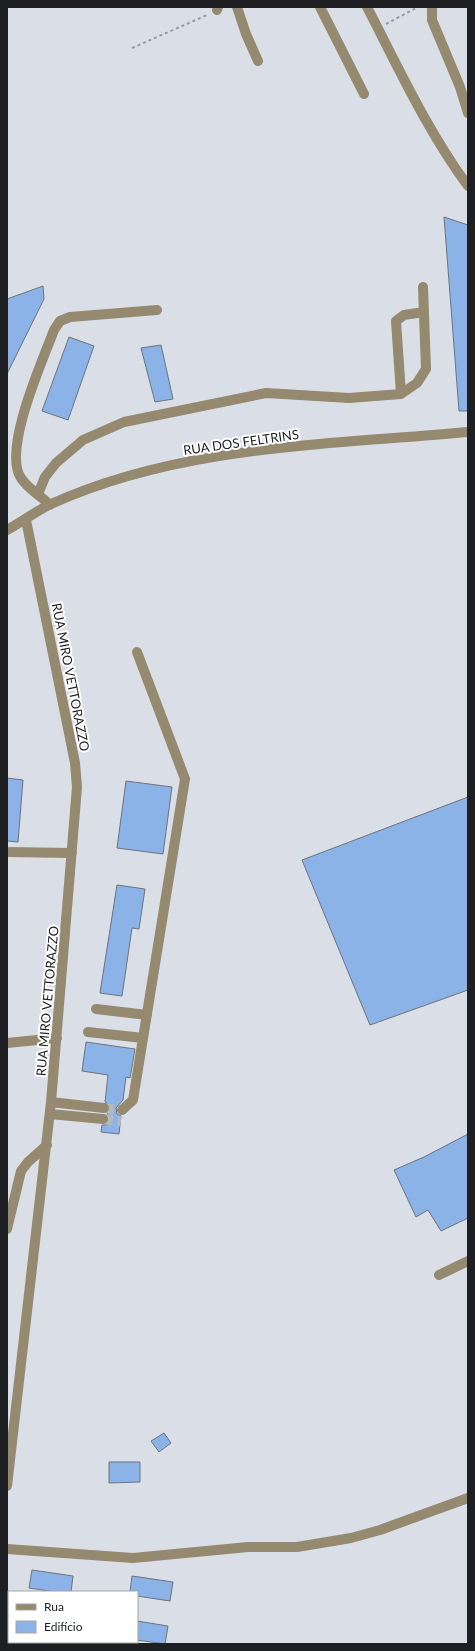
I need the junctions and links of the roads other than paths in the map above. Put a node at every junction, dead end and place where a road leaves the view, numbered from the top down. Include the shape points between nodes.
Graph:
1 (237, 7) edge
2 (320, 7) edge
3 (367, 7) edge
4 (432, 7) edge
5 (258, 61) dead end
6 (364, 94) dead end
7 (468, 113) edge
8 (468, 186) edge
9 (423, 287) dead end
10 (157, 310) dead end
11 (424, 312) junction
12 (401, 394) junction
13 (468, 432) edge
14 (38, 494) junction
15 (50, 505) junction
16 (26, 520) junction
17 (7, 530) edge
18 (138, 652) dead end
19 (7, 852) edge
20 (72, 853) junction
21 (96, 1009) dead end
22 (147, 1015) junction
23 (88, 1032) dead end
24 (57, 1038) junction
25 (143, 1038) junction
26 (7, 1043) edge
27 (51, 1102) junction
28 (104, 1108) tunnel mouth
29 (122, 1110) dead end
30 (50, 1114) junction
31 (103, 1120) tunnel mouth
32 (46, 1145) junction
33 (7, 1229) edge
34 (468, 1261) edge
35 (439, 1275) dead end
36 (7, 1486) edge
37 (468, 1498) edge
38 (7, 1549) edge

1 - 5 street
2 - 6 street
3 - 8 street via 452,165
4 - 7 street via 432,20
9 - 11 street
10 - 14 street via 70,317 60,321 54,330 27,399 16,450 15,465 20,478
11 - 12 street via 426,368 417,383
11 - 12 street via 404,315 396,321
12 - 14 street via 350,398 266,393 124,422 83,440 56,463 45,477
13 - 15 street, RUA DOS FELTRINS via 319,444 200,458 147,471 81,492
14 - 15 street
15 - 16 street, RUA DOS FELTRINS
16 - 17 street, RUA DOS FELTRINS
16 - 20 street, RUA MIRO VETTORAZZO via 75,763 77,787
18 - 22 street via 185,779
19 - 20 street
20 - 24 street, RUA MIRO VETTORAZZO
21 - 22 street
22 - 25 street
23 - 25 street
24 - 26 street
24 - 27 street, RUA MIRO VETTORAZZO
25 - 29 street via 133,1100
27 - 28 street
27 - 30 street, RUA MIRO VETTORAZZO
30 - 31 street
30 - 32 street, RUA MIRO VETTORAZZO
32 - 33 street via 21,1171
32 - 36 street, RUA MIRO VETTORAZZO
34 - 35 street
37 - 38 street via 380,1530 298,1547 248,1547 133,1558

